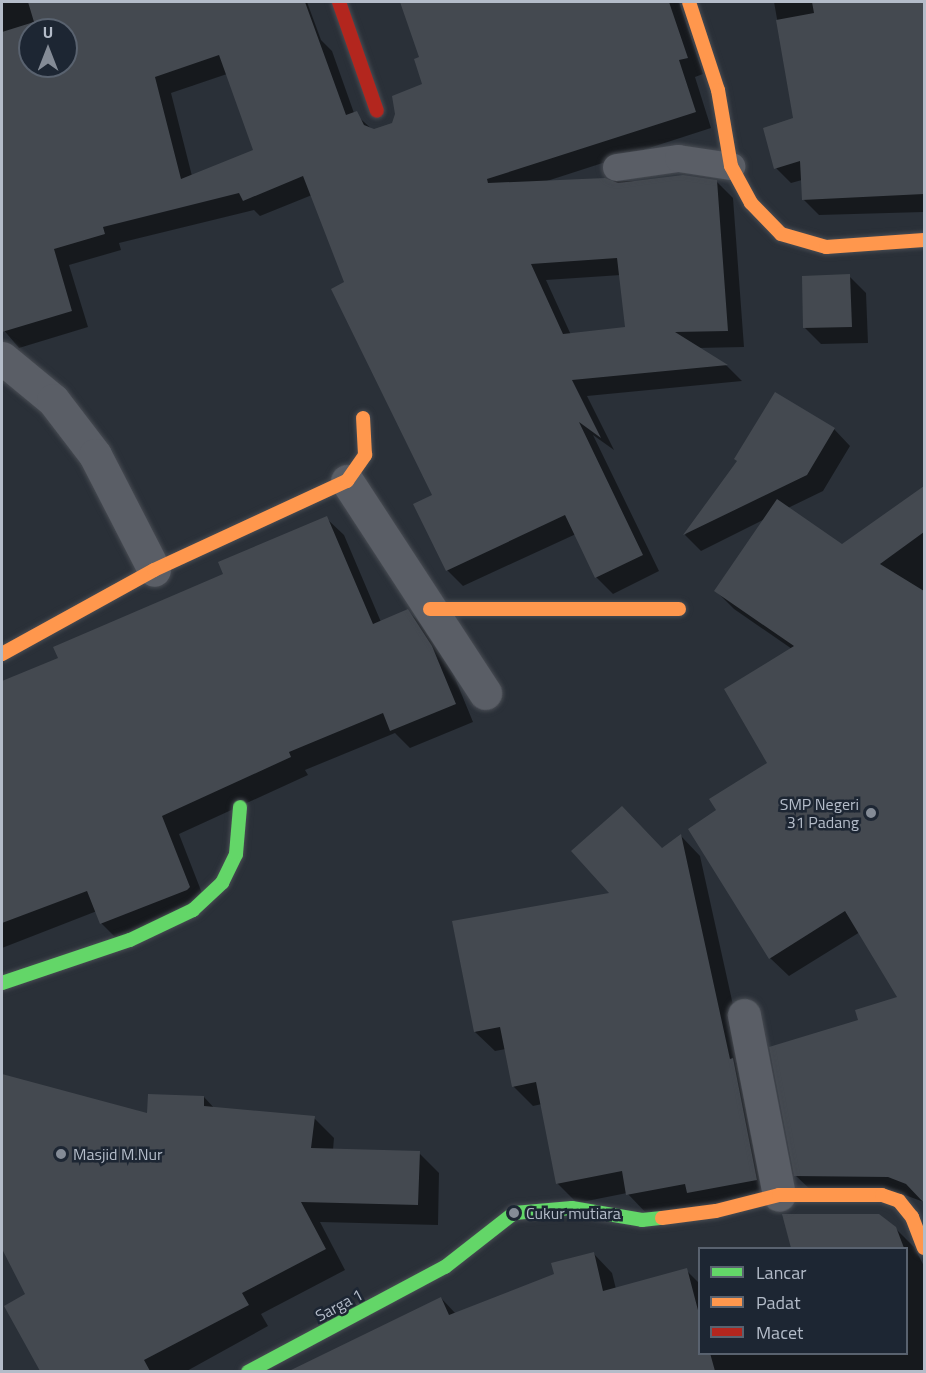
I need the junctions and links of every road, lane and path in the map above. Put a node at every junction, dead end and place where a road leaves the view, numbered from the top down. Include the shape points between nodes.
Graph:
1 (339, 2) edge
2 (689, 2) edge
3 (377, 111) dead end
4 (730, 166) junction
5 (616, 167) dead end
6 (924, 240) edge
7 (2, 358) edge
8 (363, 418) dead end
9 (347, 481) junction
10 (154, 570) junction
11 (430, 609) junction
12 (679, 609) dead end
13 (2, 654) edge
14 (485, 693) dead end
15 (240, 807) dead end
16 (2, 984) edge
17 (744, 1015) dead end
18 (779, 1195) junction
19 (924, 1248) edge
20 (249, 1371) edge

1 - 3 street
2 - 4 street via 718,90
4 - 5 lane via 678,158
4 - 6 street via 751,203 781,234 825,247
7 - 10 street via 52,400 95,455
8 - 9 street via 365,455
9 - 10 street
9 - 11 street
10 - 13 street
11 - 12 street
11 - 14 street
15 - 16 street via 236,854 222,883 193,910 130,940
17 - 18 street
18 - 19 street, Sarga 1 via 882,1195 899,1201 912,1217
18 - 20 street, Sarga 1 via 716,1210 642,1220 572,1208 514,1213 445,1267

